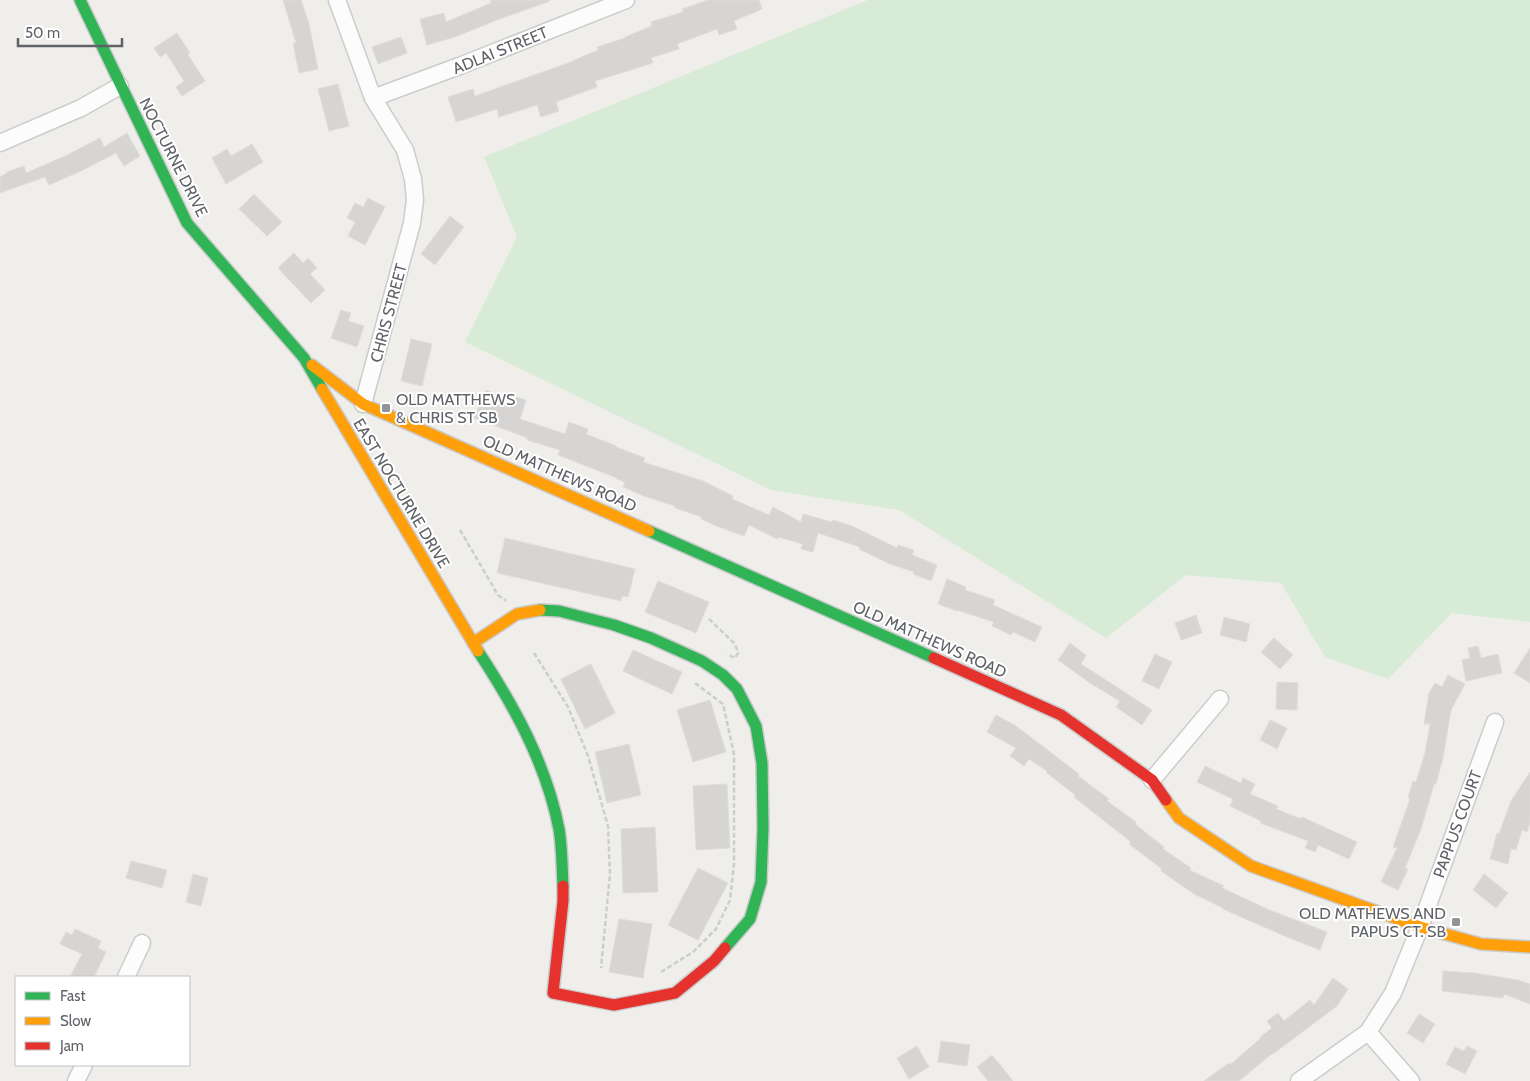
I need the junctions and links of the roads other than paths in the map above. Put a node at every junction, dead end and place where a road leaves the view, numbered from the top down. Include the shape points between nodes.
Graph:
1 (80, 0) edge
2 (337, 0) edge
3 (626, 0) edge
4 (120, 86) junction
5 (373, 98) junction
6 (0, 143) edge
7 (304, 358) junction
8 (364, 404) junction
9 (473, 643) junction
10 (1220, 699) dead end
11 (1495, 722) dead end
12 (1152, 780) junction
13 (1420, 927) junction
14 (142, 943) dead end
15 (1530, 947) edge
16 (126, 976) edge
17 (1368, 1032) junction
18 (84, 1066) edge
19 (76, 1081) edge
20 (1299, 1081) edge
21 (1411, 1081) edge

1 - 4 street, NOCTURNE DRIVE
2 - 5 street, CHRIS STREET
3 - 5 street, ADLAI STREET
4 - 6 street via 80,108
4 - 7 street, NOCTURNE DRIVE via 187,223
5 - 8 street, CHRIS STREET via 405,150 415,200 412,223
7 - 8 street, OLD MATTHEWS ROAD
7 - 9 street, EAST NOCTURNE DRIVE
8 - 12 street, OLD MATTHEWS ROAD via 1061,715
9 - 9 street, EAST NOCTURNE DRIVE via 529,737 554,803 562,858 562,901 553,993 614,1005 675,993 714,961 750,919 761,882 762,763 756,726 737,688 702,661 651,638 559,612 535,610 517,614
10 - 12 street
11 - 13 street, PAPPUS COURT
12 - 13 street, OLD MATTHEWS ROAD via 1179,818 1251,866
13 - 15 street, OLD MATTHEWS ROAD via 1481,944
13 - 17 street, PAPPUS COURT via 1393,993
14 - 16 street
17 - 20 street
17 - 21 street
18 - 19 street

